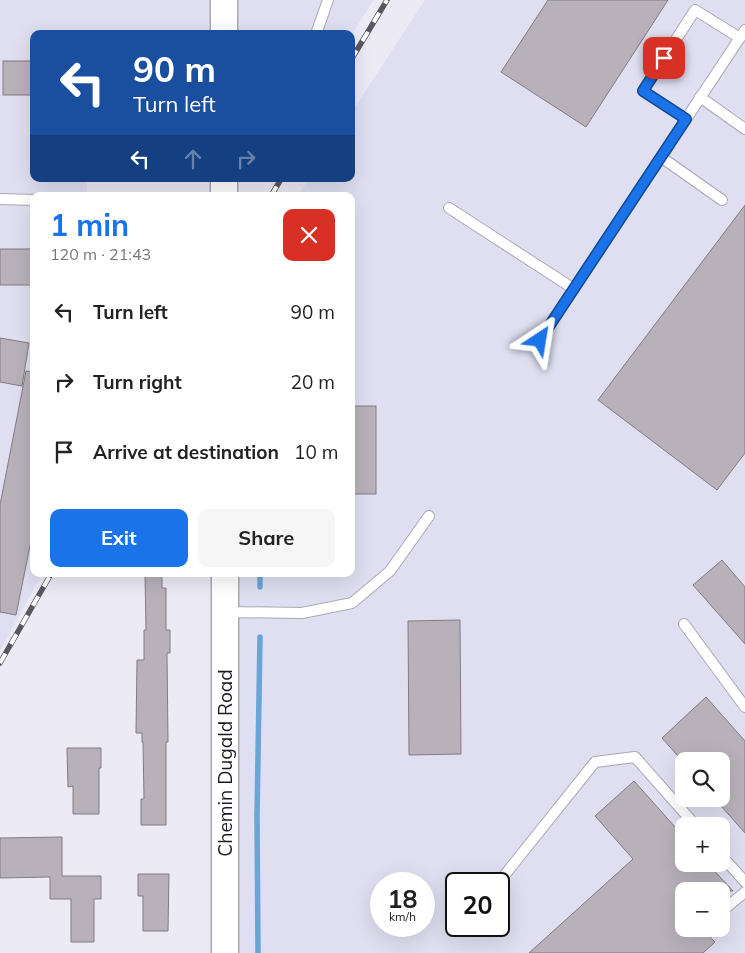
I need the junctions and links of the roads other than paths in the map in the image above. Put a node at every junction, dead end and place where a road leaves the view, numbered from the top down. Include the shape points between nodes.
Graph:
1 (224, 0) edge
2 (328, 0) edge
3 (224, 30) edge
4 (317, 30) edge
5 (742, 34) edge
6 (700, 98) junction
7 (686, 119) junction
8 (745, 129) edge
9 (661, 157) junction
10 (0, 199) edge
11 (30, 200) edge
12 (722, 200) dead end
13 (449, 208) dead end
14 (574, 289) junction
15 (540, 340) dead end
16 (429, 516) dead end
17 (225, 577) edge
18 (225, 612) junction
19 (684, 624) dead end
20 (745, 707) edge
21 (688, 817) edge
22 (730, 865) edge
23 (507, 872) edge
24 (745, 882) edge
25 (745, 892) edge
26 (730, 904) edge
27 (225, 953) edge

1 - 3 street
2 - 4 lane
5 - 6 lane
5 - 7 lane via 696,10 643,91
6 - 7 lane
6 - 8 lane
7 - 9 lane
9 - 12 lane
9 - 14 lane
10 - 11 lane
13 - 14 lane
14 - 15 lane
16 - 18 lane via 390,571 352,604 302,613
17 - 18 street, Chemin Dugald Road
18 - 27 street, Chemin Dugald Road
19 - 20 lane
21 - 23 lane via 635,757 595,762
22 - 24 lane
25 - 26 lane

